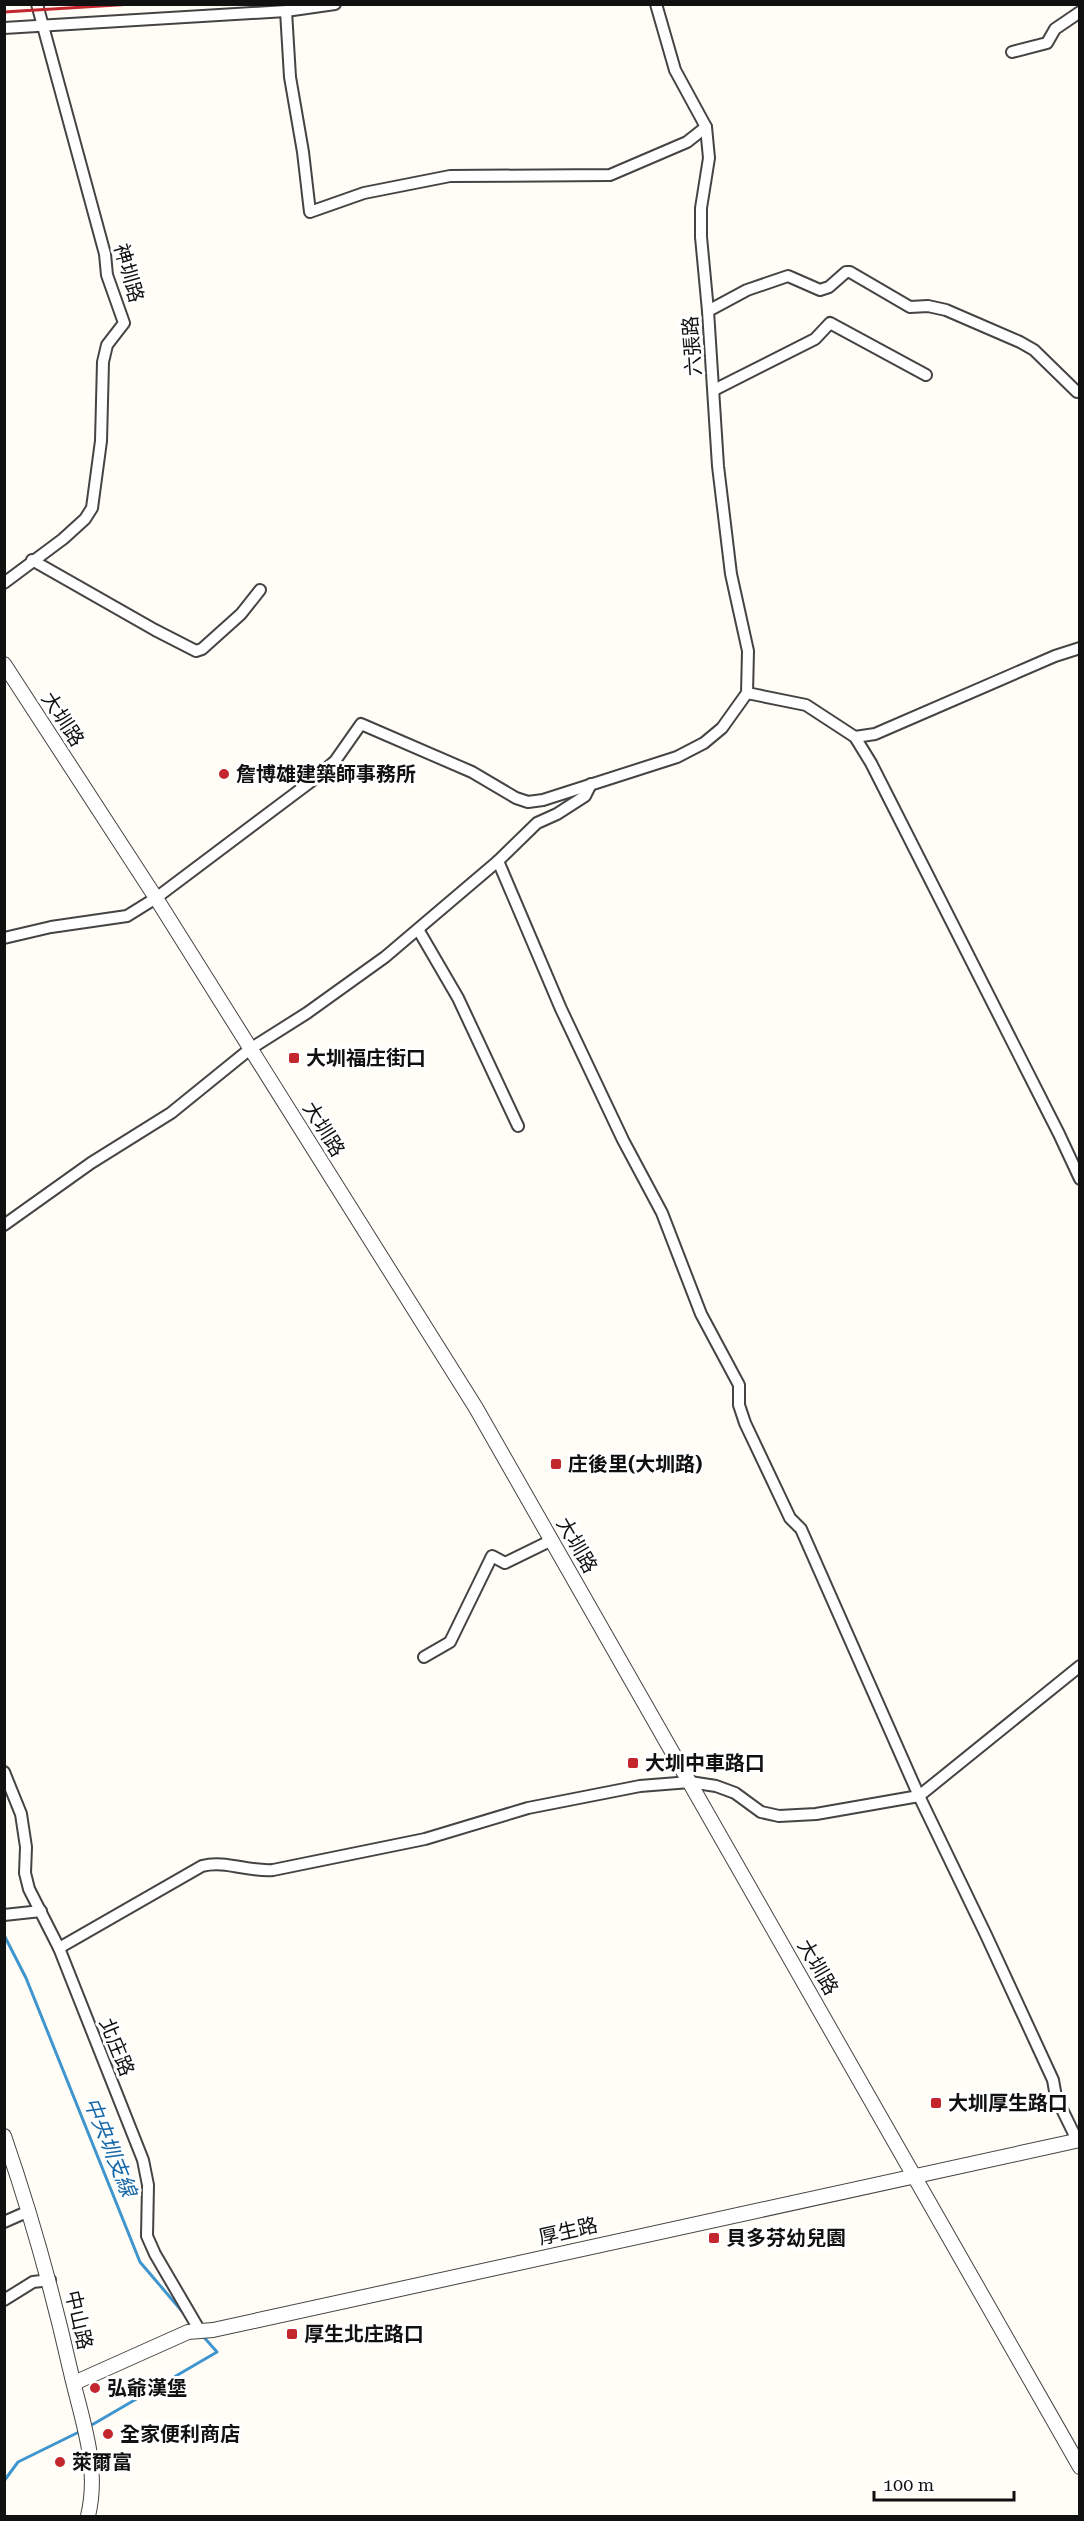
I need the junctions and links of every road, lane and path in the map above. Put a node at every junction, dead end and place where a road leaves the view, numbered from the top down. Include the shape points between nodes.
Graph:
1 (37, 4) edge
2 (335, 4) edge
3 (656, 4) edge
4 (286, 11) junction
5 (1080, 12) edge
6 (42, 24) junction
7 (4, 28) edge
8 (1012, 52) dead end
9 (706, 126) junction
10 (708, 311) junction
11 (926, 375) dead end
12 (714, 390) junction
13 (1077, 392) dead end
14 (32, 560) junction
15 (4, 582) edge
16 (260, 590) dead end
17 (1080, 648) edge
18 (4, 664) edge
19 (747, 693) junction
20 (855, 737) junction
21 (591, 784) junction
22 (498, 861) junction
23 (156, 898) junction
24 (419, 931) junction
25 (4, 938) edge
26 (250, 1049) junction
27 (518, 1126) dead end
28 (1080, 1179) edge
29 (4, 1225) edge
30 (552, 1540) junction
31 (424, 1657) dead end
32 (1080, 1666) edge
33 (4, 1772) edge
34 (690, 1782) junction
35 (918, 1796) junction
36 (41, 1911) junction
37 (4, 1916) edge
38 (59, 1948) junction
39 (4, 2136) edge
40 (1078, 2140) edge
41 (914, 2175) junction
42 (29, 2211) junction
43 (4, 2222) edge
44 (50, 2280) junction
45 (4, 2300) edge
46 (200, 2331) junction
47 (74, 2383) junction
48 (1080, 2467) edge
49 (88, 2517) edge

1 - 6 street, 神圳路
2 - 4 street
3 - 9 street, 六張路 via 675,70
4 - 6 street
4 - 9 street via 290,77 310,212 364,193 450,176 610,175 687,142
5 - 8 street via 1055,28 1047,43
6 - 7 street
6 - 14 street, 神圳路 via 105,254 107,275 124,323 107,345 103,362 101,441 92,508 71,532
9 - 10 street, 六張路 via 709,158 700,237
10 - 12 street, 六張路
10 - 13 street via 747,290 788,276 820,290 850,272 910,307 946,310 1020,342 1034,350
11 - 12 street via 830,323 815,339
12 - 19 street, 六張路 via 718,466 731,574 748,651
14 - 15 street, 神圳路
14 - 16 street via 196,651 241,614
17 - 20 street via 875,734
18 - 23 street, 大圳路
19 - 20 street via 806,705
19 - 21 street via 722,728 704,743 677,756
20 - 28 street
21 - 22 street via 585,796 537,823
21 - 23 street via 543,800 516,798 472,772 361,723 335,761
22 - 24 street
22 - 35 street via 561,1009 662,1213 701,1314 739,1385 745,1423 790,1518 801,1529
23 - 25 street via 127,916
23 - 26 street, 大圳路
24 - 26 street via 307,1013
24 - 27 street via 458,998
26 - 29 street via 171,1113 91,1163
26 - 30 street, 大圳路 via 476,1408
30 - 31 street via 505,1563 492,1556 450,1641
30 - 34 street, 大圳路
32 - 35 street
33 - 36 street, 北庄路 via 21,1814 29,1889
34 - 35 street via 723,1788 762,1812 779,1816 816,1814
34 - 38 street via 640,1786 528,1808 425,1839 273,1870 202,1866
34 - 41 street, 大圳路
35 - 40 street via 986,1935
36 - 37 street
36 - 38 street, 北庄路
38 - 46 street, 北庄路 via 143,2160 148,2186 147,2236
39 - 42 street, 中山路
40 - 41 street, 厚生路
41 - 46 street, 厚生路
41 - 48 street, 大圳路
42 - 43 street
42 - 44 street, 中山路
44 - 45 street via 33,2282
44 - 47 street, 中山路
46 - 47 street, 厚生路 via 188,2332
47 - 49 street, 中山路 via 87,2435 92,2480

